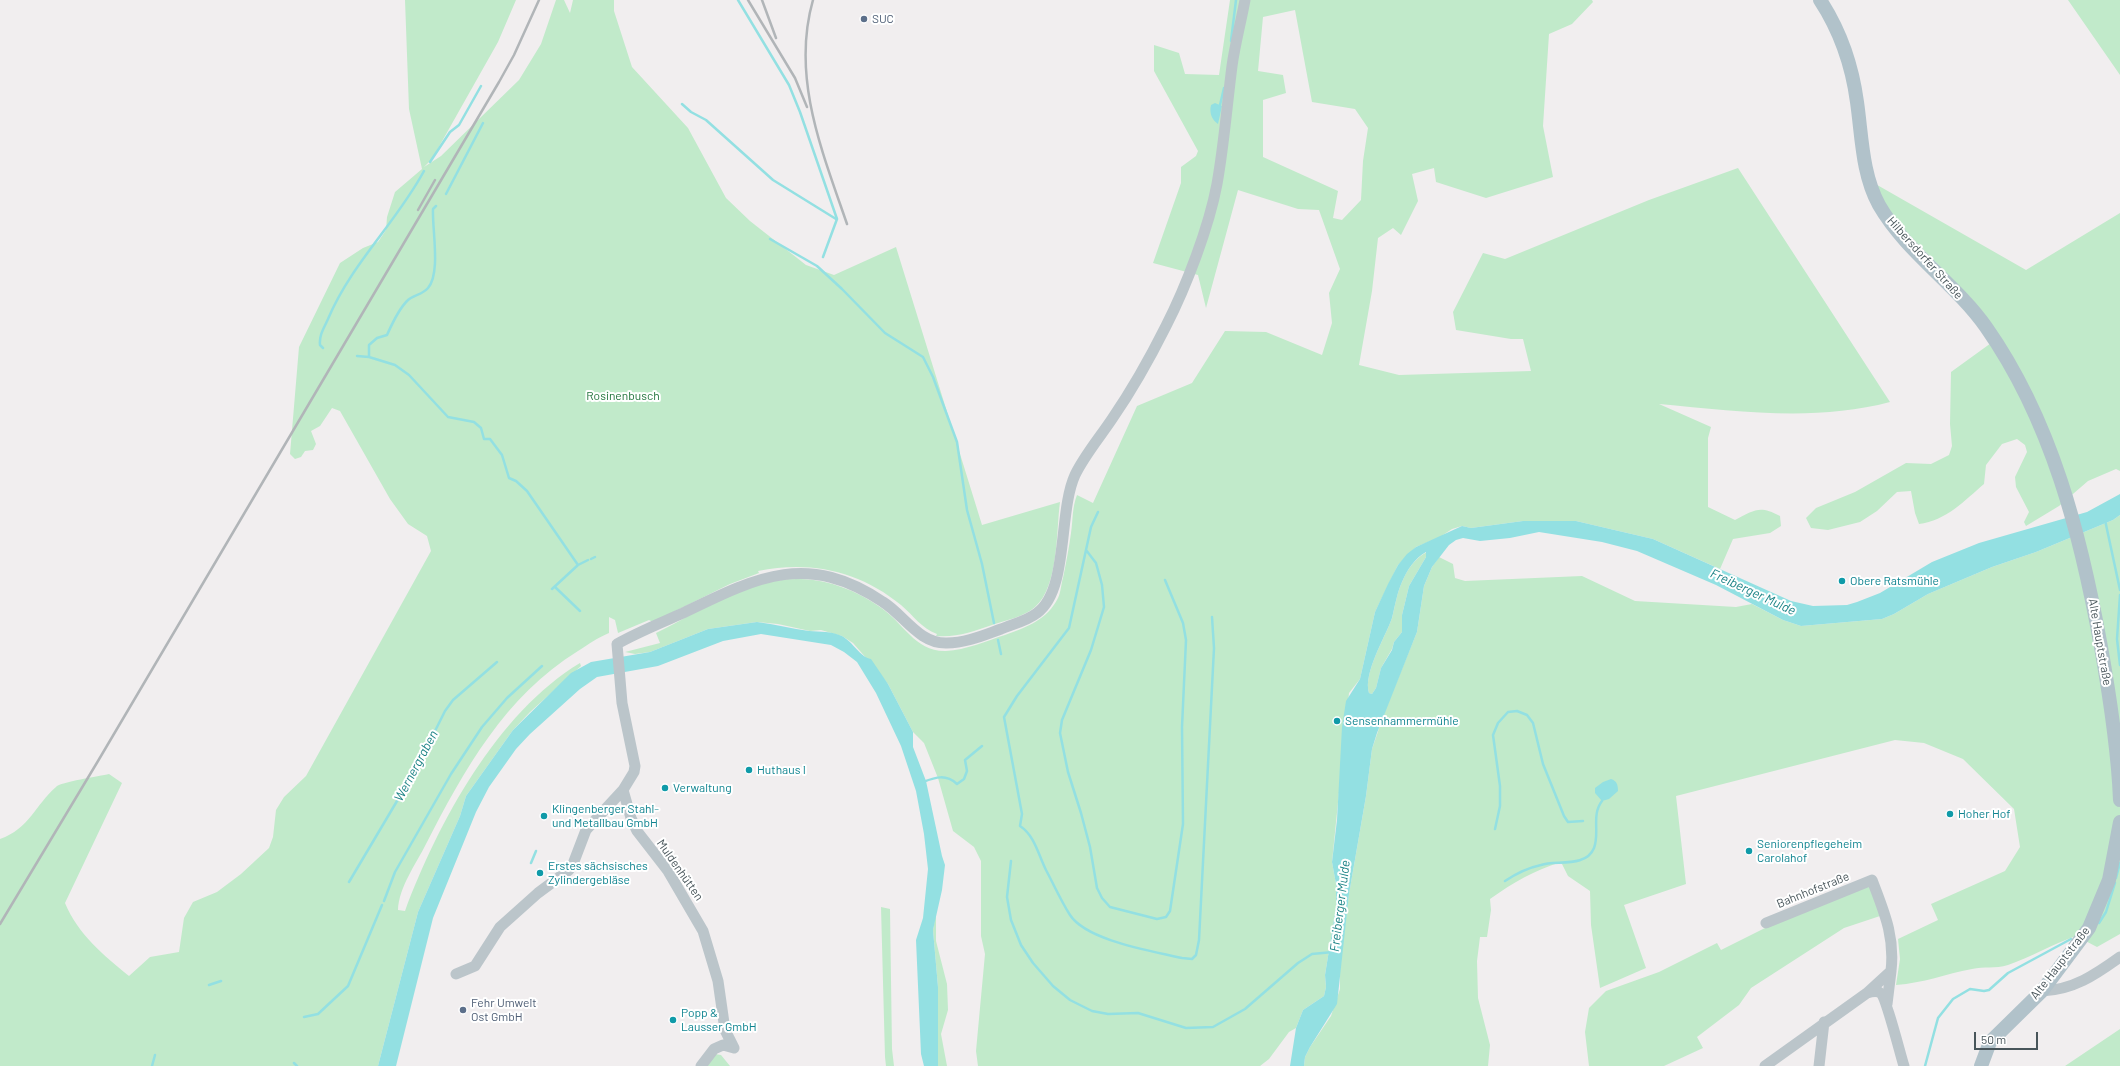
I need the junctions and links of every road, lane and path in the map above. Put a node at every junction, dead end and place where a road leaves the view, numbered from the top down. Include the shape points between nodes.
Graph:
1 (1245, 0) edge
2 (1820, 0) edge
3 (2060, 477) joint
4 (623, 790) junction
5 (2120, 800) edge
6 (2120, 822) edge
7 (1766, 923) dead end
8 (2120, 957) edge
9 (1891, 970) junction
10 (456, 974) dead end
11 (2042, 991) junction
12 (1867, 993) junction
13 (1887, 1004) junction
14 (1824, 1022) junction
15 (702, 1066) edge
16 (1765, 1066) edge
17 (1819, 1066) edge
18 (1904, 1066) edge
19 (1980, 1066) edge

1 - 4 street via 1233,62 1217,185 1209,215 1166,326 1135,383 1076,473 1069,490 1056,579 1050,600 1040,612 1029,619 960,642 944,644 923,636 889,605 861,588 834,578 818,574 784,574 748,582 617,644 622,703 635,766
2 - 3 main road, Hilbersdorfer Straße via 1831,17 1846,52 1857,101 1865,165 1870,185 1879,204 1894,227 1974,311 1987,329 2022,390
3 - 5 main road, Alte Hauptstraße via 2089,579 2118,754
4 - 10 street via 586,830 569,870 538,893 500,927 475,966
4 - 15 street, Muldenhütten via 637,831 668,871 703,931 718,981 725,1030 734,1048 723,1045 714,1049
6 - 11 main road, Alte Hauptstraße via 2108,880 2089,928
7 - 9 street, Bahnhofstraße via 1872,880 1891,933
8 - 11 street via 2094,976 2066,988
9 - 12 street
9 - 13 street, Bahnhofstraße
11 - 19 main road, Alte Hauptstraße via 1990,1042
12 - 13 street via 1880,992
12 - 14 street
13 - 18 street, Bahnhofstraße
14 - 16 street
14 - 17 street

